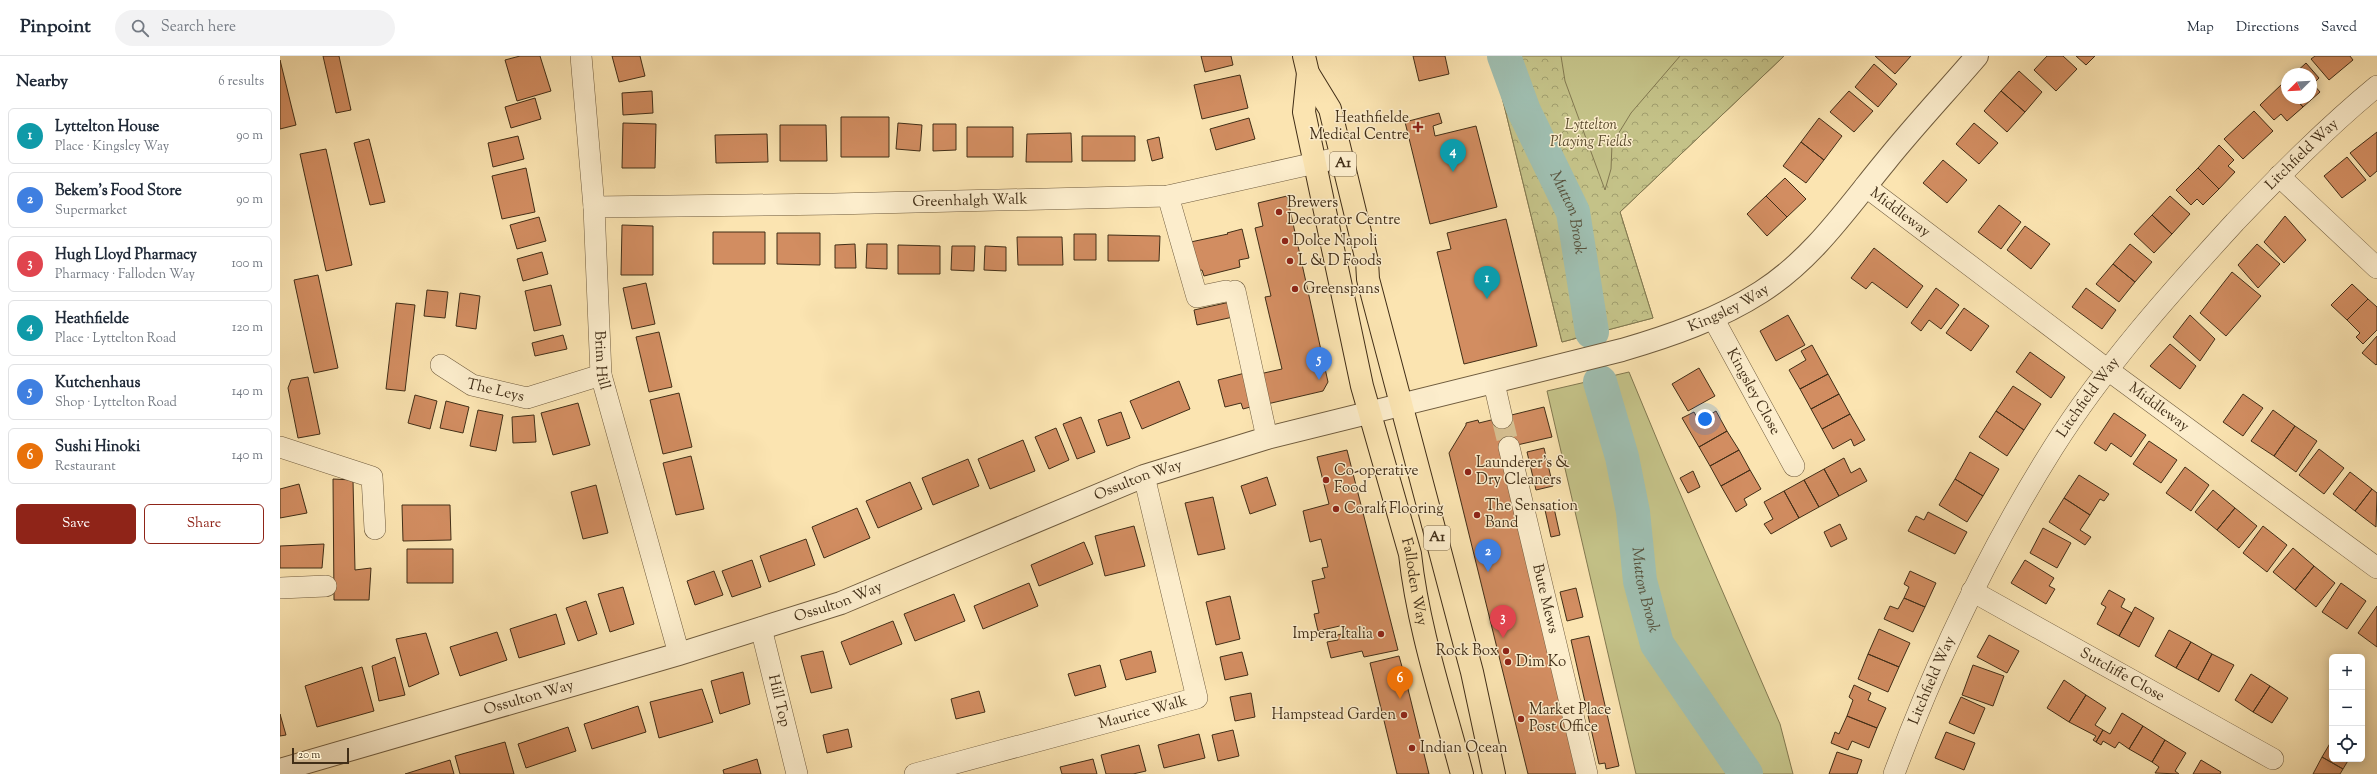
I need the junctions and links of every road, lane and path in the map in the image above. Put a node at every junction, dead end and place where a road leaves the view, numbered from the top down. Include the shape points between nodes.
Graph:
1 (581, 56) edge
2 (1978, 56) edge
3 (1306, 64) edge
4 (2377, 86) edge
5 (1342, 157) junction
6 (1315, 163) junction
7 (2279, 176) junction
8 (1865, 186) junction
9 (1168, 196) junction
10 (594, 207) junction
11 (2377, 268) edge
12 (1713, 318) junction
13 (441, 365) dead end
14 (2108, 370) junction
15 (601, 376) junction
16 (1494, 383) junction
17 (1386, 409) junction
18 (1502, 418) tunnel mouth
19 (1267, 438) junction
20 (280, 447) edge
21 (1509, 447) tunnel mouth
22 (1794, 466) dead end
23 (1144, 476) junction
24 (375, 529) dead end
25 (2377, 568) edge
26 (326, 586) dead end
27 (280, 588) edge
28 (1972, 591) junction
29 (761, 628) junction
30 (679, 654) junction
31 (2273, 759) dead end
32 (280, 770) edge
33 (797, 774) edge
34 (915, 774) edge
35 (1462, 774) edge
36 (1494, 774) edge
37 (1587, 774) edge
38 (1894, 774) edge

1 - 10 street, Brim Hill
2 - 8 street, Kingsley Way
3 - 5 highway, A1 via 1330,109
3 - 6 highway, A1 via 1304,112
4 - 7 street, Litchfield Way
5 - 6 street, Greenhalgh Walk
5 - 17 highway, A1 via 1367,261
6 - 9 street, Greenhalgh Walk
6 - 17 highway, A1 via 1362,386
7 - 11 street
7 - 14 street, Litchfield Way via 2189,272
8 - 12 street, Kingsley Way via 1819,243 1796,266 1761,292
8 - 14 street, Middleway
9 - 10 street, Greenhalgh Walk
9 - 19 street via 1197,297 1231,291
10 - 15 street, Brim Hill
12 - 16 street, Kingsley Way via 1634,347
12 - 22 street, Kingsley Close
13 - 15 street, The Leys via 472,385 527,398
14 - 25 street, Middleway
14 - 28 street, Litchfield Way via 2053,448
15 - 30 street, Brim Hill
16 - 17 street, Kingsley Way
16 - 18 street
17 - 19 street, Ossulton Way
17 - 35 highway, Falloden Way / A1 via 1414,586
17 - 36 highway, Falloden Way / A1 via 1472,672
19 - 23 street, Ossulton Way
20 - 24 street via 372,477
21 - 37 street, Bute Mews
23 - 29 street, Ossulton Way via 841,603
23 - 34 street, Maurice Walk via 1197,698
26 - 27 street
28 - 31 street, Sutcliffe Close
28 - 38 street, Litchfield Way via 1910,730
29 - 30 street, Ossulton Way
29 - 33 street, Hill Top
30 - 32 street, Ossulton Way

